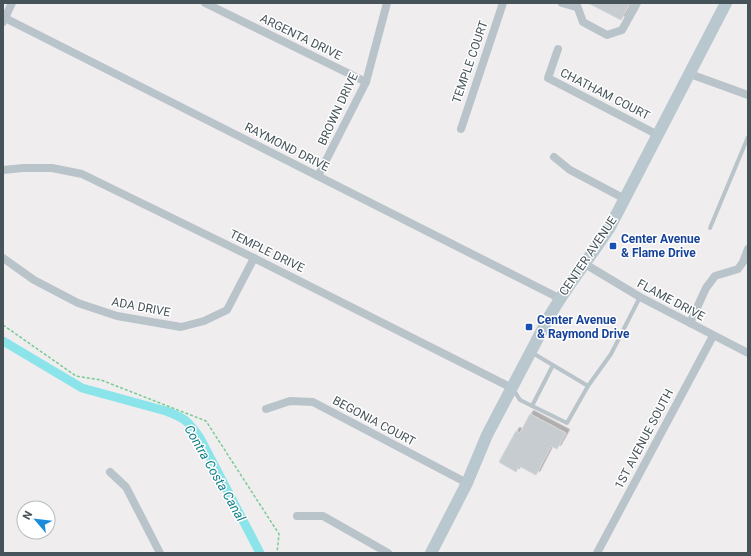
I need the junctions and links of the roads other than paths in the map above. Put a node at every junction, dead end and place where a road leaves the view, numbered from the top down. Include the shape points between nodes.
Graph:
1 (12, 3) edge
2 (205, 3) edge
3 (387, 3) edge
4 (503, 3) edge
5 (562, 3) edge
6 (637, 3) edge
7 (726, 3) edge
8 (576, 5) edge
9 (4, 19) edge
10 (558, 49) dead end
11 (690, 74) junction
12 (366, 82) junction
13 (748, 95) edge
14 (461, 129) dead end
15 (658, 135) junction
16 (748, 137) edge
17 (554, 157) dead end
18 (3, 170) edge
19 (318, 176) junction
20 (625, 199) junction
21 (710, 228) dead end
22 (748, 249) edge
23 (3, 258) edge
24 (254, 258) junction
25 (585, 264) junction
26 (640, 297) junction
27 (560, 298) junction
28 (690, 323) junction
29 (713, 336) junction
30 (531, 352) junction
31 (748, 353) edge
32 (553, 365) junction
33 (588, 386) junction
34 (512, 388) junction
35 (532, 406) junction
36 (266, 409) dead end
37 (110, 472) dead end
38 (467, 483) junction
39 (298, 516) dead end
40 (160, 553) edge
41 (388, 553) edge
42 (430, 553) edge
43 (597, 553) edge

1 - 9 street
2 - 12 street, ARGENTA DRIVE
3 - 12 street, BROWN DRIVE
4 - 14 street, TEMPLE COURT
5 - 8 street
6 - 8 street via 622,30 607,35 583,22
7 - 11 street, CENTER AVENUE
9 - 19 street, RAYMOND DRIVE
10 - 15 street, CHATHAM COURT via 548,78
11 - 13 street
11 - 15 street, CENTER AVENUE
12 - 19 street, BROWN DRIVE
15 - 20 street, CENTER AVENUE
16 - 21 lane
17 - 20 street via 570,170
18 - 24 street, TEMPLE DRIVE via 52,168 82,174
19 - 27 street, RAYMOND DRIVE
20 - 25 street, CENTER AVENUE
22 - 28 street via 738,269 715,276 706,288
23 - 24 street, ADA DRIVE via 34,280 78,302 117,316 181,327 204,321 227,310
24 - 34 street, TEMPLE DRIVE
25 - 26 street, FLAME DRIVE
25 - 27 street, CENTER AVENUE
26 - 28 street, FLAME DRIVE
26 - 33 lane via 610,354
27 - 30 street, CENTER AVENUE
28 - 29 street, FLAME DRIVE
29 - 31 street, FLAME DRIVE
29 - 43 street, 1ST AVENUE SOUTH
30 - 32 lane
30 - 34 street, CENTER AVENUE
32 - 33 lane
32 - 35 lane
33 - 35 lane via 567,423
34 - 35 lane via 520,400
34 - 38 street, CENTER AVENUE
36 - 38 street, BEGONIA COURT via 290,401 313,402
37 - 40 street via 126,487
38 - 42 street, CENTER AVENUE
39 - 41 street via 323,516

